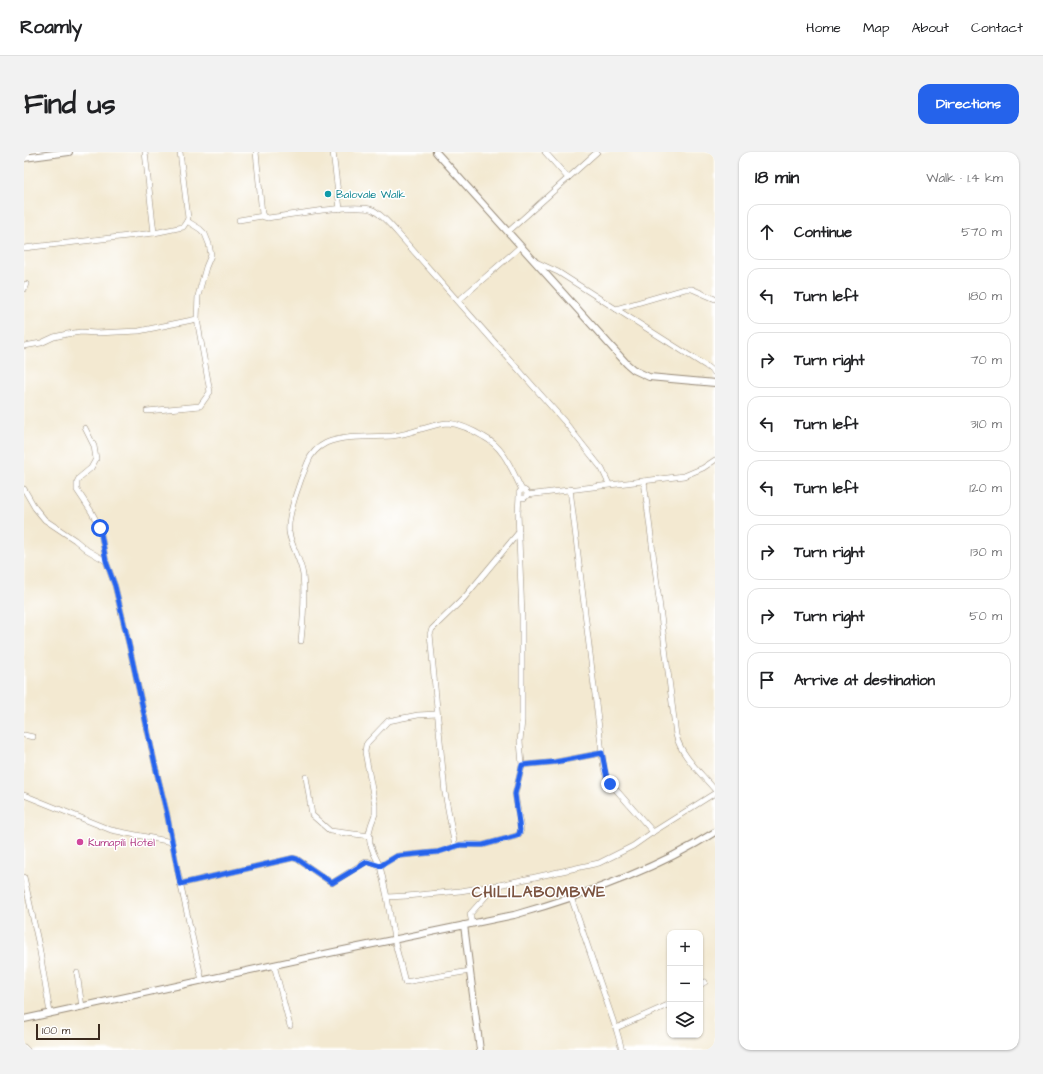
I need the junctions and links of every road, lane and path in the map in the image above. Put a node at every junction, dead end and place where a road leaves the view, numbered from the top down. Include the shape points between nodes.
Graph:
1 (69, 152) edge
2 (145, 152) edge
3 (180, 152) edge
4 (256, 152) edge
5 (333, 152) edge
6 (436, 152) edge
7 (545, 152) edge
8 (597, 152) edge
9 (45, 154) edge
10 (24, 158) edge
11 (568, 178) junction
12 (340, 209) junction
13 (263, 216) junction
14 (239, 220) dead end
15 (187, 221) junction
16 (509, 231) junction
17 (154, 233) junction
18 (521, 246) junction
19 (24, 248) edge
20 (535, 262) junction
21 (715, 299) edge
22 (458, 301) junction
23 (616, 309) junction
24 (197, 319) junction
25 (24, 346) edge
26 (715, 373) edge
27 (715, 383) edge
28 (147, 411) dead end
29 (85, 428) dead end
30 (715, 460) edge
31 (644, 481) junction
32 (609, 484) junction
33 (24, 489) edge
34 (570, 489) junction
35 (522, 490) junction
36 (527, 494) junction
37 (519, 496) junction
38 (519, 532) junction
39 (106, 561) junction
40 (301, 641) dead end
41 (437, 714) junction
42 (24, 735) edge
43 (33, 736) dead end
44 (602, 753) junction
45 (522, 765) junction
46 (306, 777) dead end
47 (715, 790) edge
48 (715, 793) edge
49 (24, 795) edge
50 (653, 832) junction
51 (715, 832) edge
52 (370, 836) junction
53 (172, 842) junction
54 (455, 847) junction
55 (380, 866) junction
56 (24, 877) edge
57 (180, 884) junction
58 (491, 886) junction
59 (387, 897) junction
60 (571, 897) junction
61 (472, 924) junction
62 (464, 926) junction
63 (394, 939) junction
64 (274, 965) junction
65 (470, 971) junction
66 (77, 973) dead end
67 (202, 981) junction
68 (667, 1005) edge
69 (82, 1007) junction
70 (50, 1013) junction
71 (24, 1019) edge
72 (290, 1026) dead end
73 (616, 1028) junction
74 (24, 1047) edge
75 (27, 1050) edge
76 (480, 1050) edge
77 (622, 1050) edge

1 - 9 street
2 - 17 street
3 - 15 street
4 - 13 street
5 - 12 street
6 - 16 street
7 - 11 street
8 - 11 street
9 - 10 street
11 - 16 street
12 - 13 street via 268,218
12 - 22 street via 367,208 379,214
13 - 14 street
15 - 17 street via 183,227
15 - 24 street via 205,234 211,255 198,296
16 - 18 street
17 - 19 street
18 - 20 street
18 - 22 street
20 - 23 street via 558,272
20 - 27 street via 634,370 649,378
21 - 23 street via 692,289 685,289
22 - 32 street via 588,450 605,473
23 - 26 street
24 - 25 street via 139,330 67,334
24 - 28 street via 210,392 208,396 200,406
29 - 39 street via 94,446 96,459 91,468 79,478 77,490 100,528
30 - 31 street via 684,476
31 - 32 street
31 - 47 street via 678,744
32 - 34 street
33 - 39 street via 45,520
34 - 36 street
34 - 44 street
35 - 36 street
35 - 37 street
35 - 40 street via 507,461 493,442 453,424 439,424 394,436 340,440 316,449 307,463 291,510 289,531 303,574
36 - 37 street via 525,498
37 - 38 street
38 - 41 street via 464,598 432,629 430,634
38 - 45 street
39 - 53 street via 115,586 129,645
41 - 52 street via 388,721 366,745 365,752 375,806
41 - 54 street via 445,793
42 - 43 street
44 - 45 street
44 - 50 street via 610,784
45 - 54 street via 515,794 519,834 483,845
46 - 52 street via 312,815 330,831
48 - 50 street
49 - 53 street via 112,830
50 - 58 street via 633,846 598,862
51 - 60 street via 633,874
52 - 55 street
53 - 57 street
54 - 55 street via 438,852 397,856
55 - 57 street via 367,862 332,883 293,858
55 - 59 street
56 - 70 street
57 - 67 street
58 - 59 street
58 - 61 street via 470,914
59 - 63 street
60 - 61 street via 514,915
60 - 73 street
61 - 62 street
62 - 63 street
62 - 65 street
63 - 64 street
63 - 65 street via 405,982
64 - 67 street
64 - 72 street
65 - 76 street
66 - 69 street
67 - 69 street
68 - 73 street
69 - 70 street
70 - 71 street
73 - 77 street
74 - 75 street

